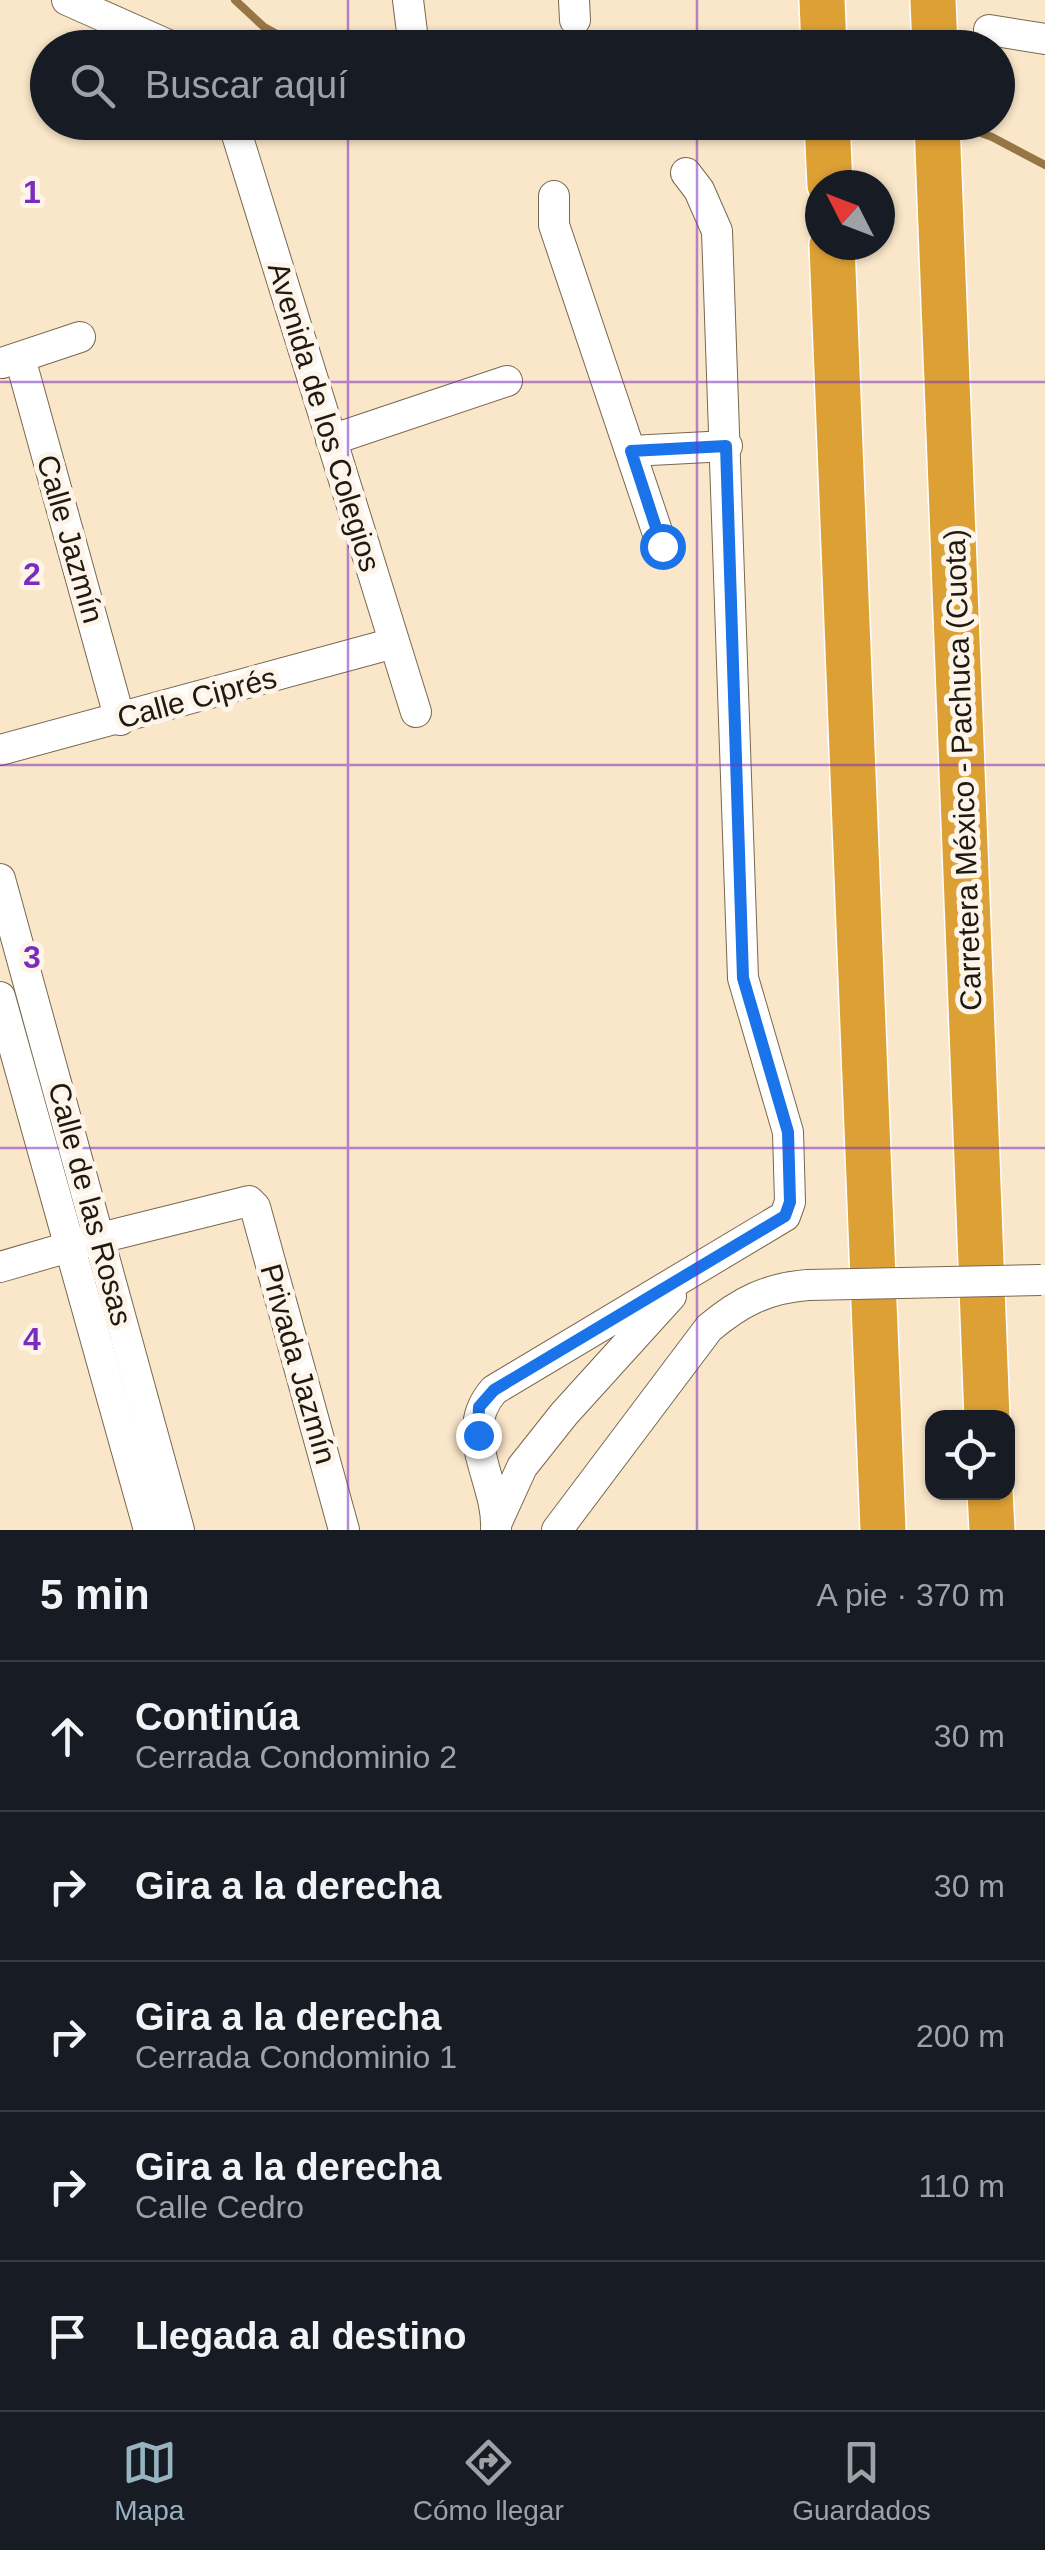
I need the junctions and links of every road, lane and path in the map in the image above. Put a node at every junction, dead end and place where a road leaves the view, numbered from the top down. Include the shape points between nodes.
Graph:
1 (68, 0) edge
2 (408, 0) edge
3 (822, 0) edge
4 (933, 0) edge
5 (135, 30) edge
6 (412, 30) edge
7 (823, 30) edge
8 (934, 30) edge
9 (1015, 35) edge
10 (1045, 40) edge
11 (239, 140) edge
12 (828, 140) edge
13 (939, 140) edge
14 (829, 170) edge
15 (686, 174) dead end
16 (554, 196) dead end
17 (833, 260) edge
18 (80, 337) dead end
19 (10, 360) edge
20 (507, 381) dead end
21 (331, 440) junction
22 (726, 446) junction
23 (631, 451) junction
24 (662, 546) dead end
25 (394, 644) junction
26 (416, 712) dead end
27 (120, 720) junction
28 (0, 750) edge
29 (0, 879) edge
30 (0, 997) edge
31 (100, 1238) junction
32 (67, 1247) junction
33 (0, 1267) edge
34 (694, 1270) junction
35 (1043, 1280) edge
36 (988, 1410) edge
37 (990, 1500) edge
38 (496, 1526) edge
39 (149, 1530) edge
40 (179, 1530) edge
41 (344, 1530) edge
42 (557, 1530) edge
43 (882, 1530) edge
44 (992, 1530) edge

1 - 5 street
2 - 6 street
3 - 7 highway
4 - 8 highway
9 - 10 street
11 - 21 street, Avenida de los Colegios
12 - 14 highway
13 - 36 highway, Carretera México - Pachuca (Cuota)
15 - 22 street via 718,231
16 - 23 street via 554,224
17 - 43 highway
18 - 19 street
19 - 27 street, Calle Jazmín
20 - 21 street
21 - 25 street, Avenida de los Colegios
22 - 23 street
22 - 34 street via 743,978 788,1132 790,1202 785,1216
23 - 24 street
25 - 26 street, Avenida de los Colegios
25 - 27 street, Calle Ciprés
27 - 28 street, Calle Ciprés
29 - 31 street, Calle de las Rosas
30 - 32 street, Calle de las Rosas
31 - 32 street
31 - 40 street, Calle de las Rosas
31 - 41 street, Privada Jazmín via 249,1200
32 - 33 street
32 - 39 street, Calle de las Rosas
34 - 38 street via 522,1467
34 - 38 street via 494,1390 479,1407
35 - 42 street, bridge via 808,1285 756,1295 709,1328
37 - 44 highway

